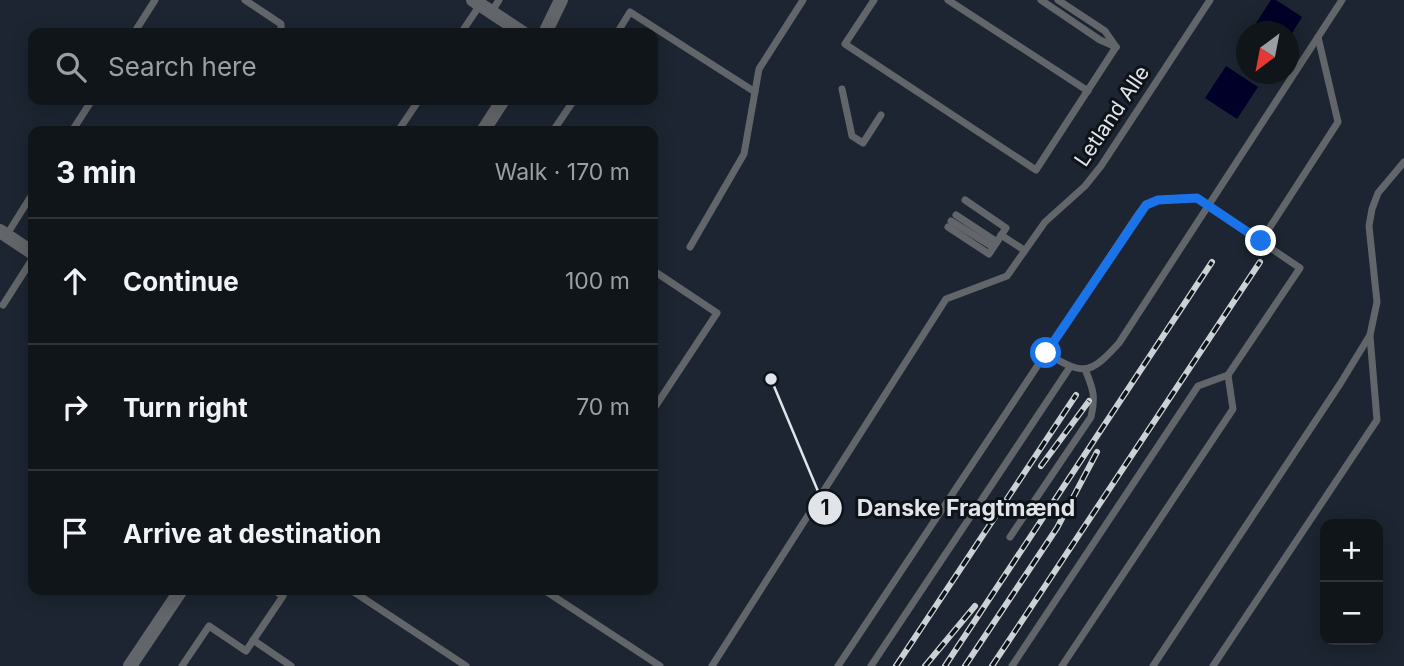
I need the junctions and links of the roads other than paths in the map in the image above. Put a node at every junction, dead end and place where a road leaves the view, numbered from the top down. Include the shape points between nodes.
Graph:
1 (155, 0) edge
2 (245, 0) edge
3 (561, 0) edge
4 (803, 0) edge
5 (874, 0) edge
6 (948, 0) edge
7 (1041, 0) edge
8 (1058, 0) edge
9 (1210, 0) edge
10 (1342, 0) edge
11 (486, 4) edge
12 (137, 28) edge
13 (281, 28) edge
14 (465, 28) edge
15 (517, 28) edge
16 (547, 28) edge
17 (620, 28) edge
18 (655, 28) edge
19 (658, 30) edge
20 (1318, 37) junction
21 (1116, 47) junction
22 (842, 89) dead end
23 (1088, 91) junction
24 (755, 92) junction
25 (89, 105) edge
26 (416, 105) edge
27 (500, 105) edge
28 (571, 105) edge
29 (881, 115) dead end
30 (75, 126) edge
31 (401, 126) edge
32 (486, 126) edge
33 (556, 126) edge
34 (1404, 162) edge
35 (965, 200) dead end
36 (28, 204) edge
37 (1209, 206) junction
38 (3, 234) edge
39 (997, 241) junction
40 (1261, 241) junction
41 (690, 247) dead end
42 (1024, 250) junction
43 (28, 252) edge
44 (28, 264) edge
45 (658, 274) edge
46 (3, 305) dead end
47 (1370, 335) junction
48 (1046, 353) junction
49 (1070, 367) junction
50 (1085, 369) junction
51 (1228, 375) junction
52 (658, 402) edge
53 (1010, 537) dead end
54 (178, 595) edge
55 (282, 595) edge
56 (359, 595) edge
57 (552, 595) edge
58 (253, 640) junction
59 (130, 666) edge
60 (182, 666) edge
61 (291, 666) edge
62 (466, 666) edge
63 (660, 666) edge
64 (712, 666) edge
65 (838, 666) edge
66 (872, 666) edge
67 (1012, 666) edge
68 (1062, 666) edge
69 (1153, 666) edge
70 (1213, 666) edge

1 - 12 lane
2 - 13 lane
3 - 16 street
4 - 24 lane via 759,69
5 - 23 lane via 845,44 1036,170
6 - 23 lane
7 - 21 lane
8 - 21 lane via 1105,31
9 - 42 lane, Letland Alle via 1094,175 1045,222
10 - 20 lane
11 - 14 lane
11 - 15 street
17 - 18 lane via 630,12
19 - 24 lane
20 - 37 lane
20 - 40 lane via 1338,122
21 - 23 lane
22 - 29 lane via 852,136 863,143
24 - 41 lane via 744,154
25 - 30 lane
26 - 31 lane
27 - 32 street
28 - 33 lane
34 - 47 lane via 1378,193 1372,209 1369,226 1377,302
35 - 39 lane via 1006,228
36 - 38 lane
37 - 40 lane
37 - 48 lane via 1197,198 1146,205
37 - 50 lane via 1119,343 1102,362
38 - 43 street
39 - 39 lane via 952,221 989,254
39 - 42 lane
40 - 51 lane via 1300,268
42 - 64 lane, Letland Alle via 1007,276 946,299
44 - 46 lane
45 - 52 lane via 717,313
47 - 69 lane
47 - 70 lane via 1377,420
48 - 49 lane
48 - 65 lane
49 - 50 lane
49 - 66 lane
50 - 53 lane via 1095,401 1090,417
51 - 67 lane via 1198,386
51 - 68 lane via 1233,409
54 - 59 street
55 - 58 lane
56 - 62 lane
57 - 63 lane
58 - 60 lane via 246,651 209,626
58 - 61 lane

